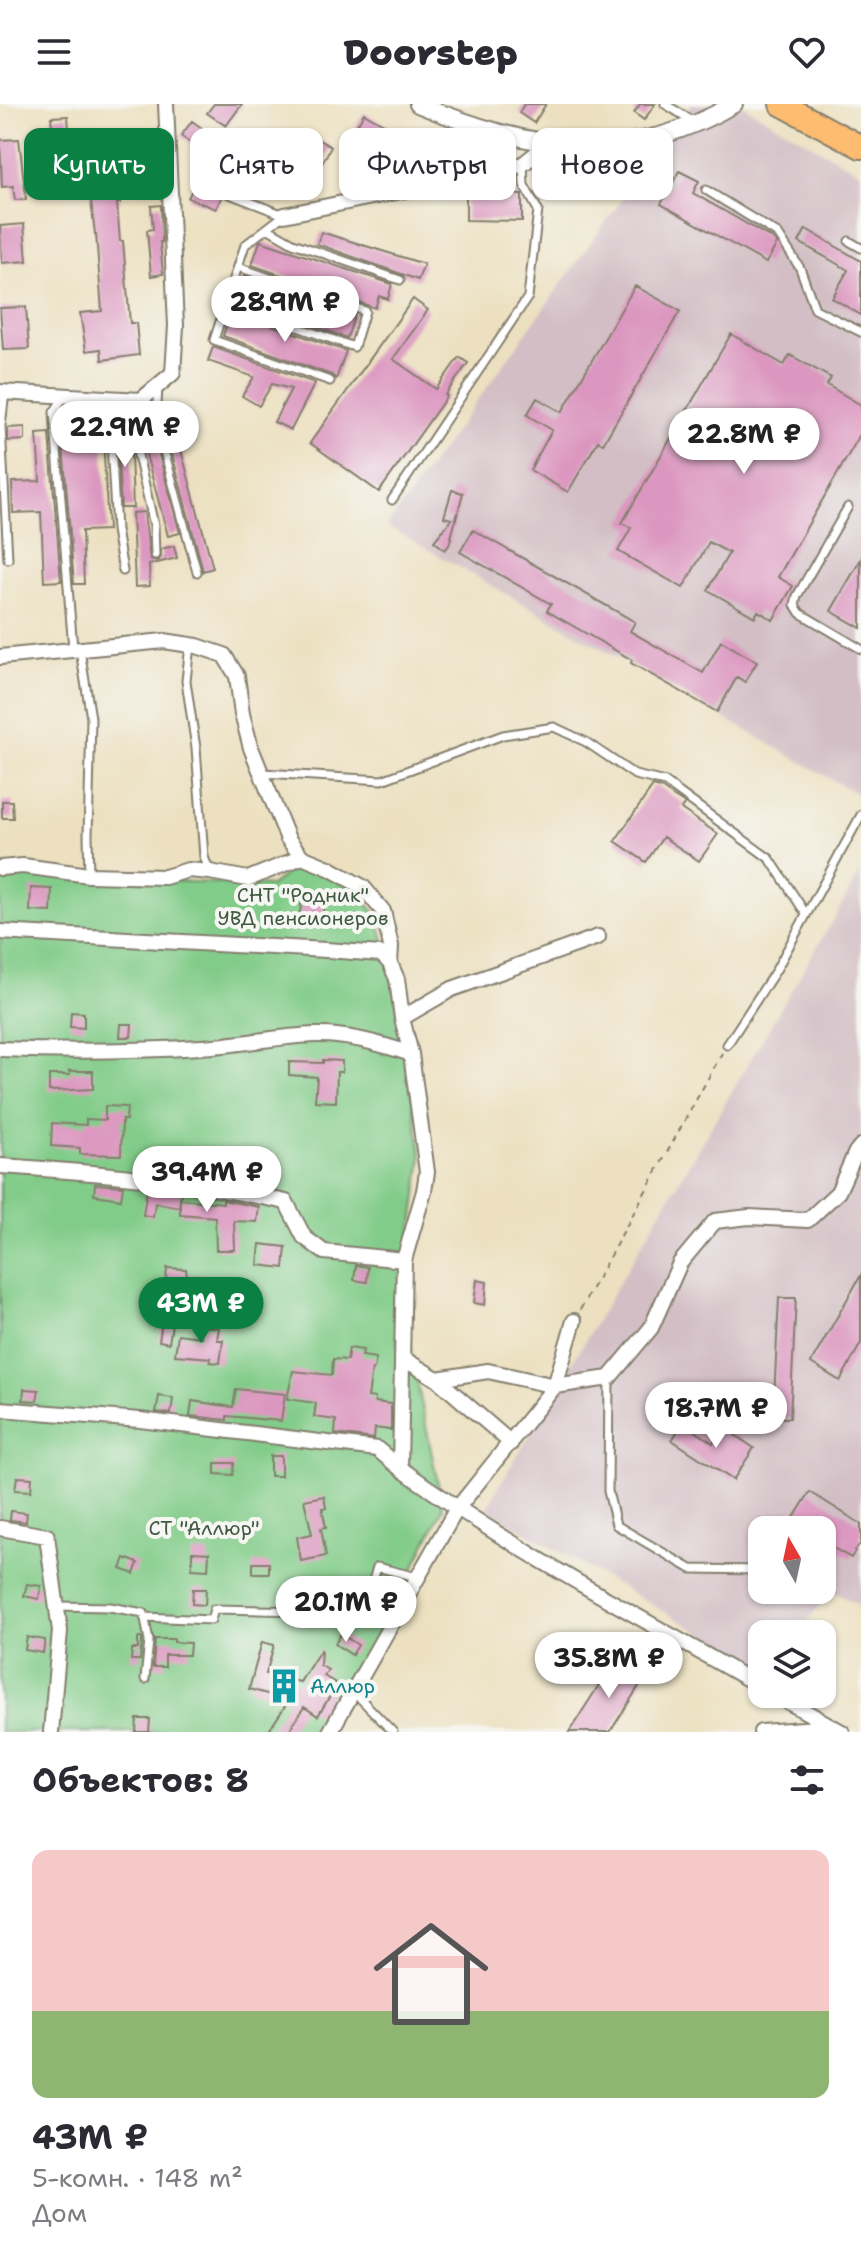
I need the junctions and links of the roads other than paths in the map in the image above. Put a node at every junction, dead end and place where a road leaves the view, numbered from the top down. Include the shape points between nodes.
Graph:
1 (166, 104) edge
2 (418, 104) edge
3 (665, 104) edge
4 (734, 104) edge
5 (781, 104) edge
6 (696, 123) junction
7 (673, 131) edge
8 (532, 141) edge
9 (861, 147) edge
10 (532, 157) edge
11 (523, 164) junction
12 (706, 190) dead end
13 (245, 200) edge
14 (284, 215) junction
15 (267, 228) junction
16 (849, 241) dead end
17 (861, 248) edge
18 (238, 267) junction
19 (400, 280) dead end
20 (227, 302) junction
21 (861, 332) edge
22 (330, 381) dead end
23 (158, 386) junction
24 (3, 392) edge
25 (66, 395) junction
26 (112, 398) junction
27 (135, 400) junction
28 (392, 500) dead end
29 (848, 507) dead end
30 (155, 555) dead end
31 (8, 559) dead end
32 (123, 571) dead end
33 (197, 572) dead end
34 (190, 645) junction
35 (861, 649) edge
36 (76, 650) junction
37 (0, 657) edge
38 (260, 773) junction
39 (861, 815) edge
40 (302, 857) junction
41 (0, 868) edge
42 (210, 872) junction
43 (89, 875) junction
44 (806, 914) junction
45 (0, 932) edge
46 (598, 937) dead end
47 (390, 963) junction
48 (402, 1018) junction
49 (727, 1045) road end
50 (0, 1049) edge
51 (411, 1054) junction
52 (861, 1146) edge
53 (0, 1166) edge
54 (404, 1260) junction
55 (574, 1321) road end
56 (402, 1358) junction
57 (609, 1378) junction
58 (437, 1379) junction
59 (555, 1386) junction
60 (0, 1409) edge
61 (511, 1443) junction
62 (400, 1468) junction
63 (456, 1510) junction
64 (0, 1528) edge
65 (748, 1570) edge
66 (417, 1577) junction
67 (57, 1606) junction
68 (144, 1617) junction
69 (145, 1679) dead end
70 (748, 1679) edge
71 (353, 1691) junction
72 (799, 1708) edge
73 (837, 1729) edge
74 (51, 1732) edge
75 (330, 1732) edge
76 (393, 1732) edge
77 (761, 1732) edge

1 - 23 street via 176,326 173,373
2 - 8 street via 465,124
3 - 6 lane
4 - 6 street
5 - 9 main road
6 - 7 street
10 - 11 street
11 - 14 street
11 - 28 lane via 524,185 538,210 528,297
12 - 21 lane via 778,234 800,268 815,309
13 - 14 lane
14 - 15 lane
15 - 18 lane via 245,245
15 - 19 lane via 293,243
16 - 17 lane
18 - 20 lane
18 - 20 lane via 365,311 362,323 354,347
20 - 22 lane via 214,340
23 - 27 street
23 - 33 lane via 156,421
24 - 25 street
24 - 31 lane
25 - 26 street
25 - 36 lane via 54,412
26 - 27 street
26 - 32 lane via 105,420
27 - 30 lane via 129,416 154,525
29 - 35 lane via 795,605
34 - 36 street via 164,641
34 - 38 street via 224,655 237,676
34 - 42 lane via 186,681 204,857
36 - 37 street
36 - 43 lane via 91,718
38 - 40 street via 288,839
38 - 44 lane via 382,780 503,735 554,727 635,775 665,782 770,859
39 - 44 lane
40 - 42 street via 248,879
40 - 47 street via 363,887 383,911
41 - 43 street
42 - 43 street
44 - 49 lane
45 - 47 street via 381,954
46 - 48 street via 452,989
47 - 48 street
48 - 51 street
50 - 51 street via 148,1050 318,1035 378,1043
51 - 54 street via 427,1172
52 - 57 street via 838,1192 808,1220 715,1221 680,1263 651,1328
53 - 54 street via 121,1175 286,1202 304,1237 324,1252
54 - 56 street
55 - 59 street
56 - 58 street
56 - 62 street
57 - 59 street
57 - 65 lane via 608,1491 616,1525 691,1569
58 - 59 street via 488,1371
58 - 61 street
59 - 61 street
60 - 62 street via 377,1449
61 - 63 street
62 - 63 street
63 - 66 street
63 - 70 street
64 - 67 street via 47,1536
66 - 68 lane via 377,1567 358,1612 214,1609 211,1620
66 - 71 street
67 - 68 lane via 110,1607
67 - 74 street via 60,1631
68 - 69 lane via 149,1641
71 - 75 street
71 - 76 lane
72 - 73 street
73 - 77 street

